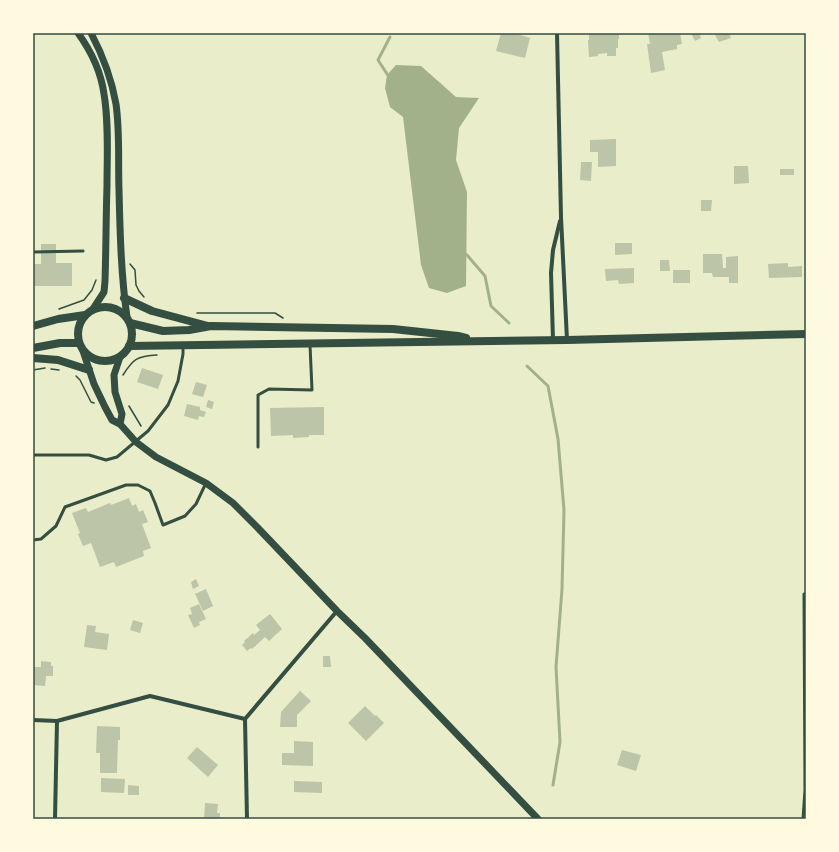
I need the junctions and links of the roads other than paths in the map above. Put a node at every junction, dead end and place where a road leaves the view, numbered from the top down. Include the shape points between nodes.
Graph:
1 (78, 33) edge
2 (91, 33) edge
3 (557, 33) edge
4 (561, 217) junction
5 (83, 251) dead end
6 (33, 252) edge
7 (124, 298) junction
8 (93, 309) junction
9 (85, 315) junction
10 (128, 320) junction
11 (33, 326) edge
12 (211, 326) junction
13 (806, 334) edge
14 (553, 340) junction
15 (567, 340) junction
16 (477, 341) junction
17 (310, 343) junction
18 (80, 346) junction
19 (129, 346) junction
20 (183, 346) junction
21 (33, 348) edge
22 (120, 357) junction
23 (33, 358) edge
24 (89, 370) junction
25 (120, 424) junction
26 (136, 442) junction
27 (258, 447) dead end
28 (33, 455) edge
29 (206, 483) junction
30 (33, 540) edge
31 (804, 594) dead end
32 (337, 611) junction
33 (245, 719) junction
34 (33, 720) edge
35 (57, 721) junction
36 (806, 725) edge
37 (55, 819) edge
38 (247, 819) edge
39 (538, 819) edge
40 (803, 819) edge

1 - 8 street via 100,77 107,122 105,281 104,292
2 - 7 street via 106,68 116,105
3 - 4 street
4 - 14 street via 553,250 551,273
4 - 15 street
5 - 6 lane
7 - 10 street
7 - 12 main road via 152,311
8 - 9 main road
8 - 10 main road via 111,307 120,311
9 - 11 main road
9 - 18 main road via 78,331
10 - 12 main road via 163,332
10 - 19 main road via 132,334
12 - 16 main road via 393,329 458,336
13 - 15 main road
14 - 15 main road
14 - 16 main road
16 - 17 main road
17 - 20 main road
17 - 27 lane via 312,390 269,389 258,395
18 - 21 main road via 60,343
18 - 22 main road via 87,355 95,359 103,361
18 - 24 street
19 - 20 main road
19 - 22 main road
20 - 26 lane via 178,381 168,405
22 - 25 street via 114,375 115,392 122,414
23 - 24 main road via 58,360
24 - 25 street via 112,420
25 - 26 street
26 - 28 lane via 117,457 106,460 89,455
26 - 29 street via 156,457
29 - 30 lane via 196,504 185,516 163,525 150,491 138,485 126,485 65,507 56,526 41,539
29 - 32 street via 233,503
31 - 36 lane
32 - 33 street
32 - 39 street
33 - 35 street via 150,696
33 - 38 street
34 - 35 street
35 - 37 street
36 - 40 lane

